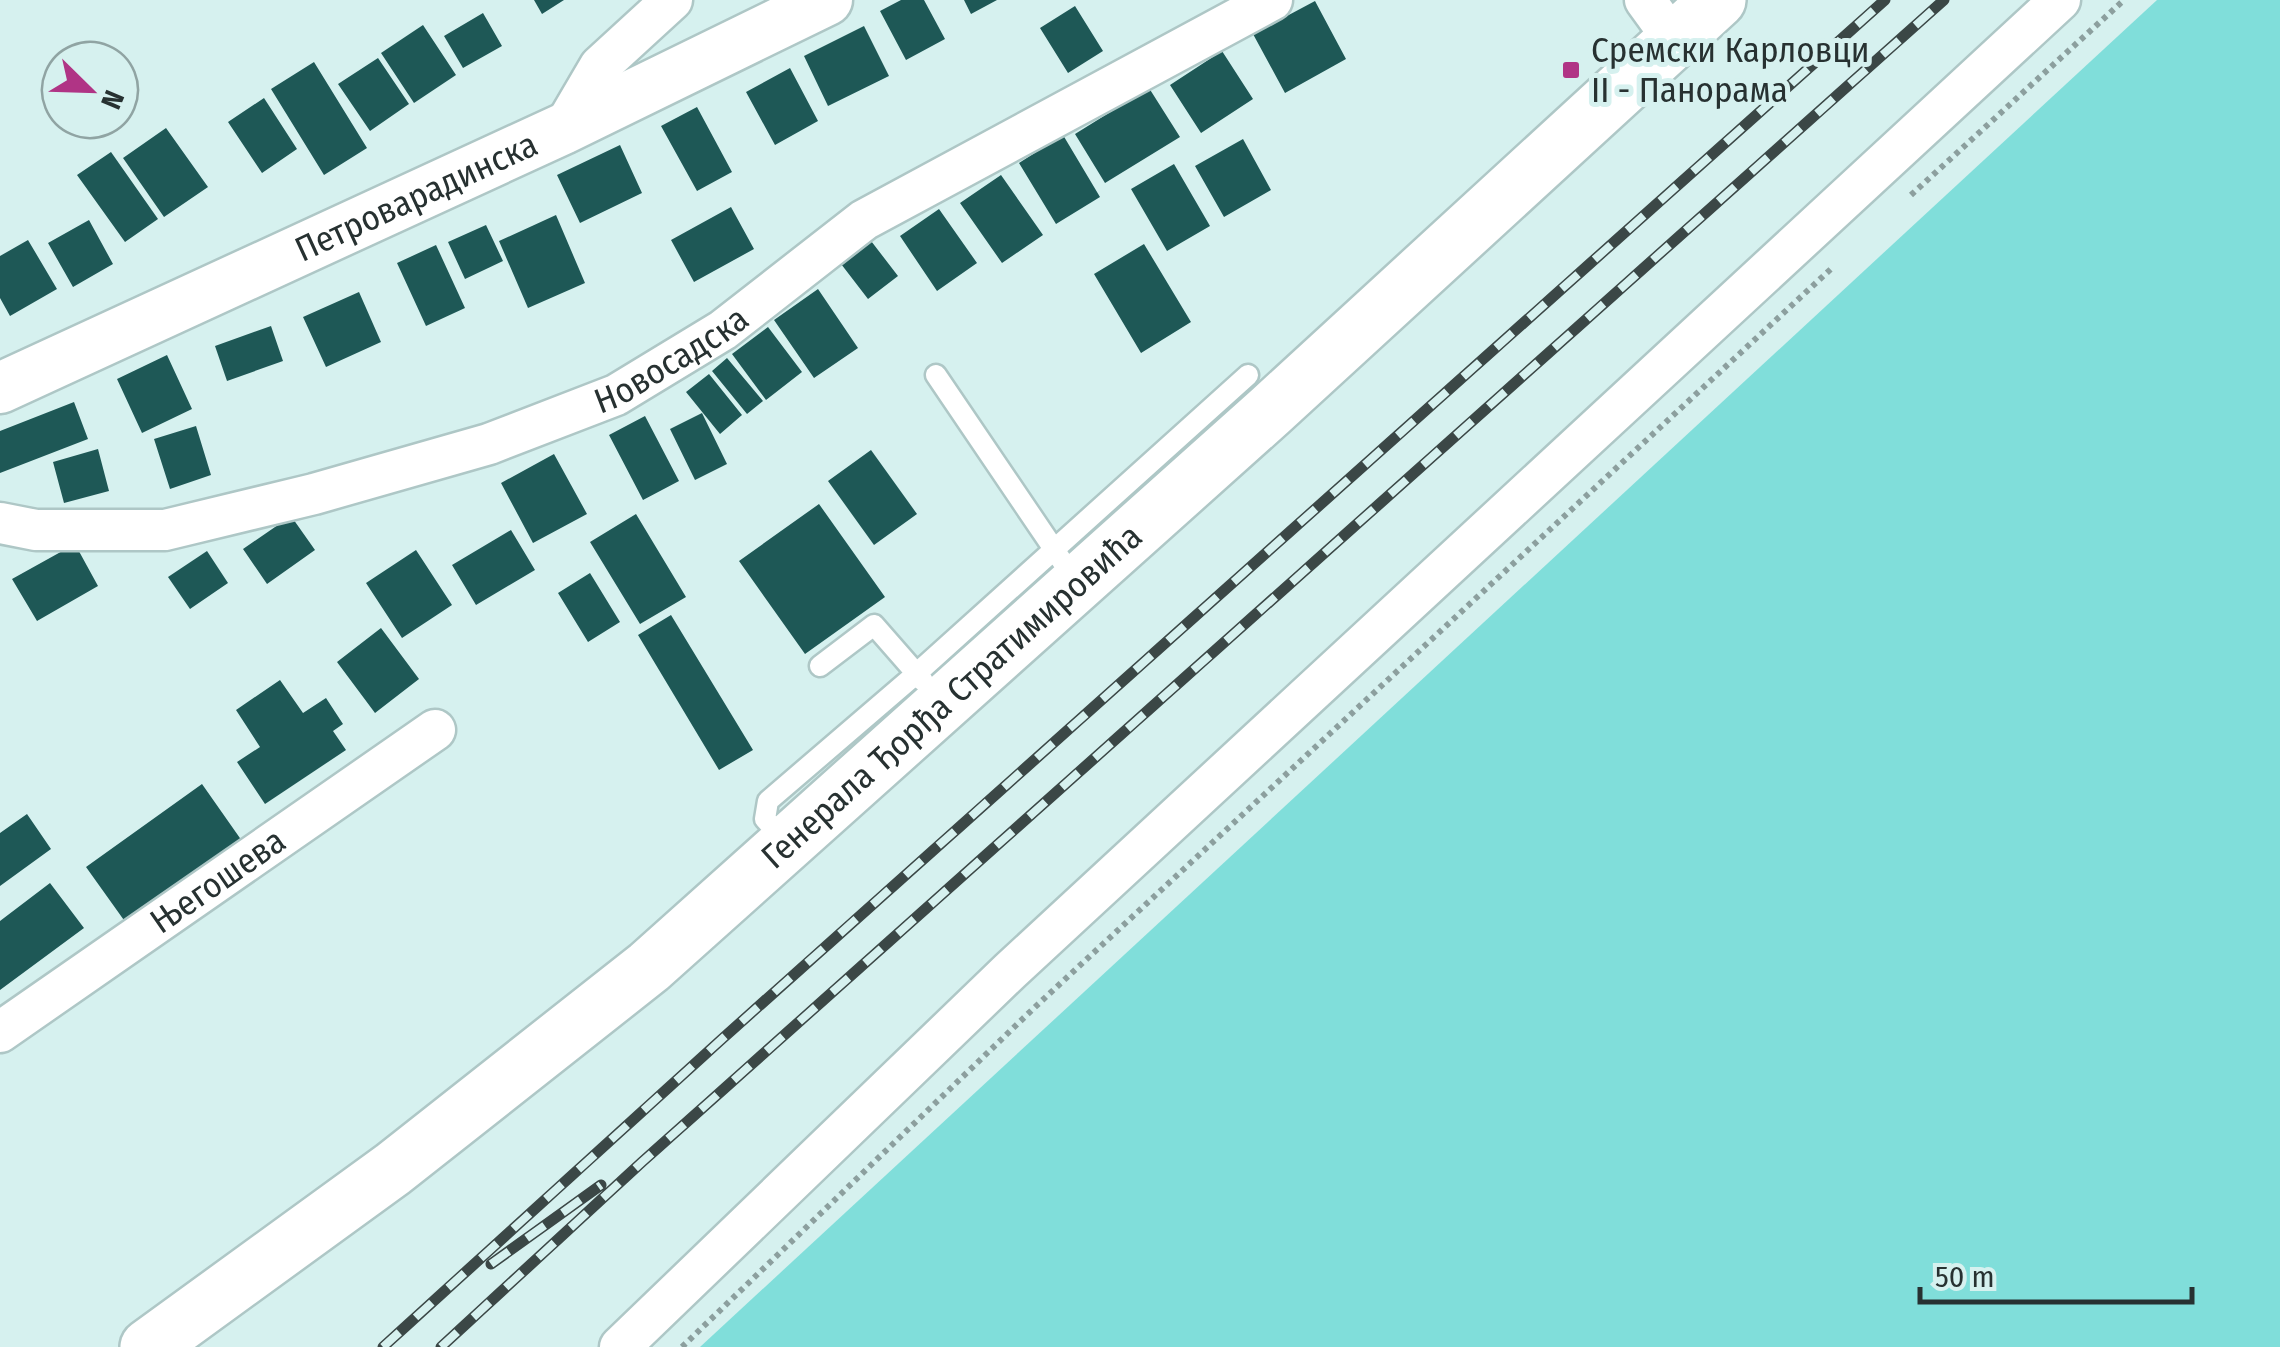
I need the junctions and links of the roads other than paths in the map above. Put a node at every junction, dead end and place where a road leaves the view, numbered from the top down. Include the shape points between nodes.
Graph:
1 (672, 0) edge
2 (826, 0) edge
3 (1272, 0) edge
4 (1718, 0) edge
5 (2060, 0) edge
6 (1660, 20) edge
7 (562, 128) junction
8 (936, 375) dead end
9 (1248, 375) dead end
10 (0, 388) edge
11 (0, 523) edge
12 (1066, 566) junction
13 (820, 666) dead end
14 (930, 689) junction
15 (436, 730) dead end
16 (0, 1032) edge
17 (148, 1347) edge
18 (620, 1347) edge

1 - 7 street via 600,66
2 - 7 street, Петроварадинска
3 - 11 street, Новосадска via 864,220 723,330 616,395 489,444 165,530 36,530
4 - 6 main road, Генерала Ђорђа Стратимировића
5 - 18 street via 1010,971
6 - 12 main road, Генерала Ђорђа Стратимировића
7 - 10 street, Петроварадинска
8 - 12 lane
9 - 12 lane
12 - 14 main road, Генерала Ђорђа Стратимировића
13 - 14 lane via 874,625
14 - 17 main road, Генерала Ђорђа Стратимировића via 788,843 649,968 393,1169
15 - 16 street, Његошева

